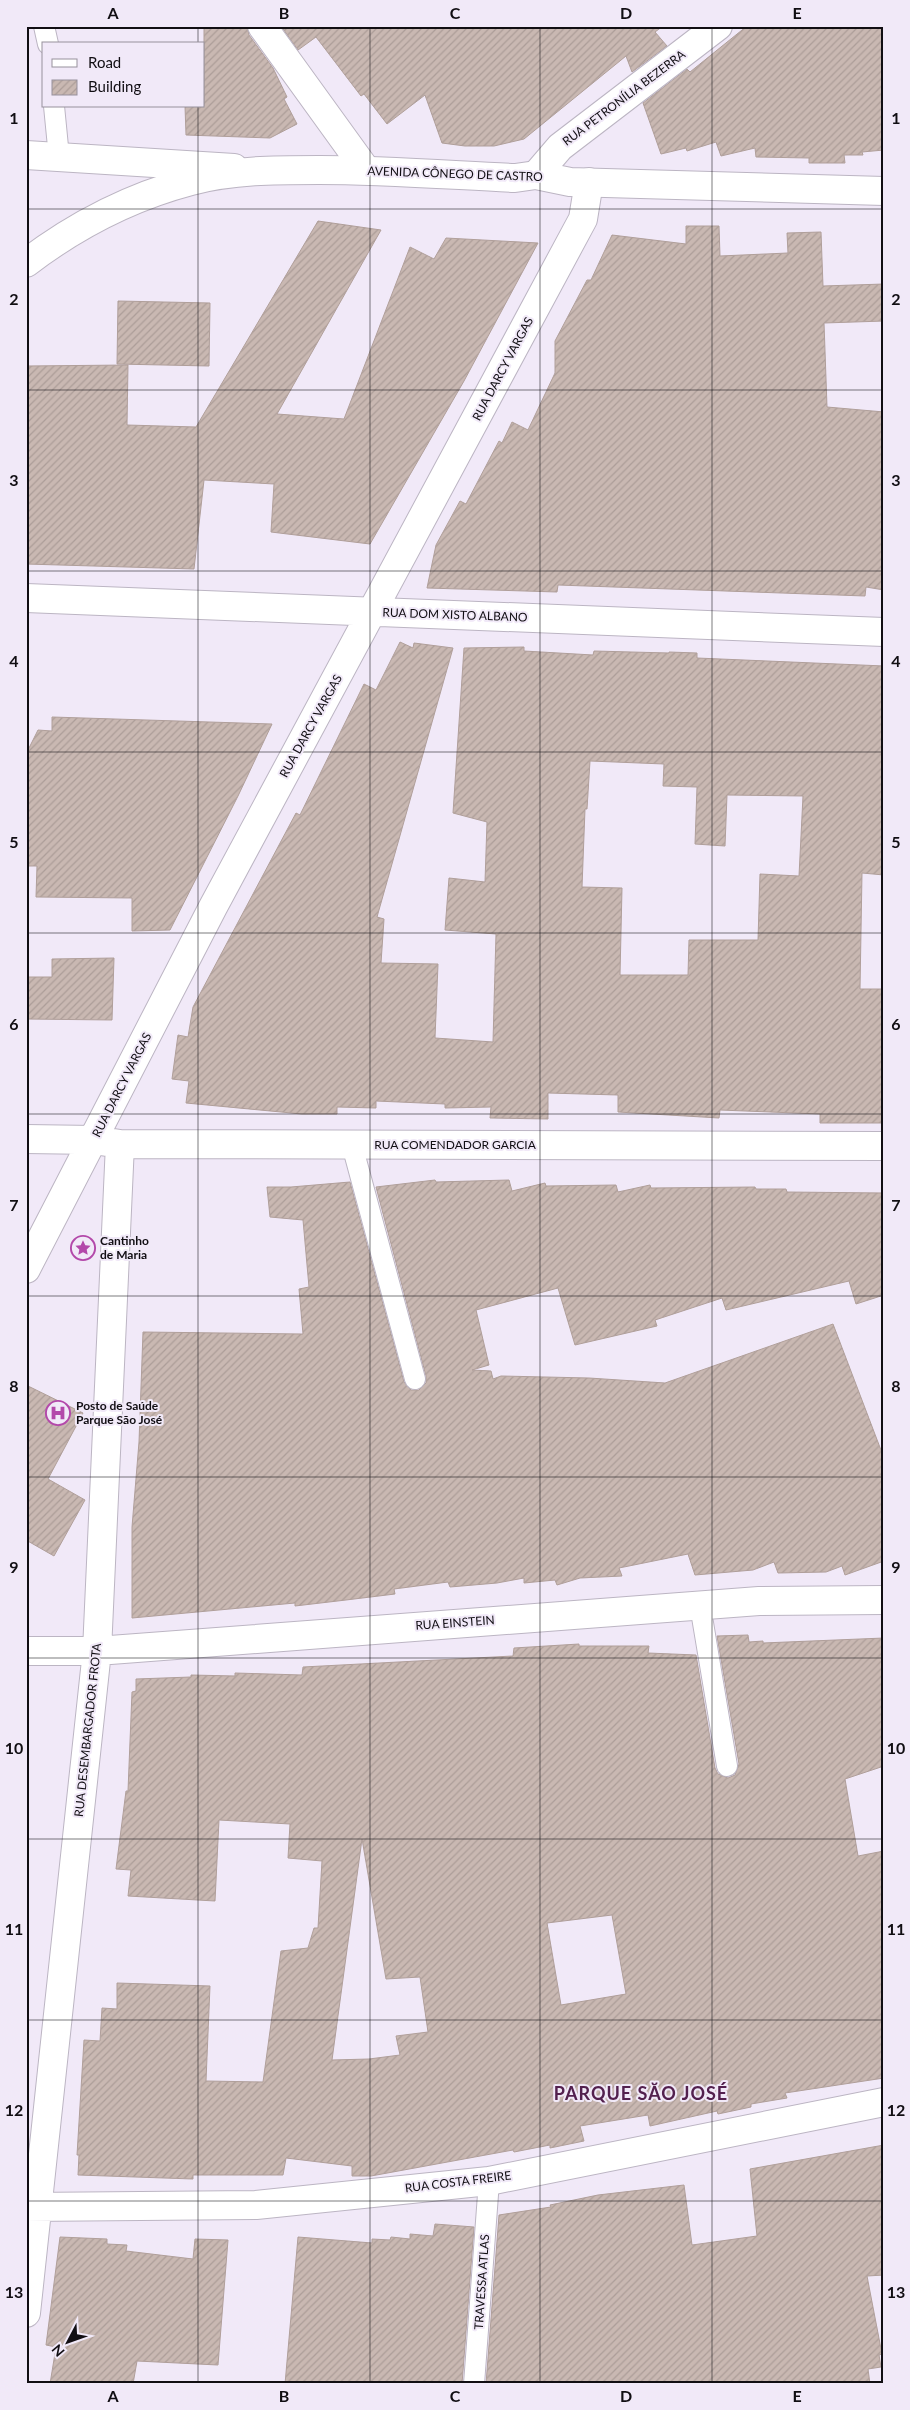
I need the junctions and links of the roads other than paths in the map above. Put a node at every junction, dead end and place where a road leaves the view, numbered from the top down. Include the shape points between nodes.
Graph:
1 (44, 26) edge
2 (262, 26) edge
3 (718, 26) edge
4 (48, 42) edge
5 (54, 108) edge
6 (26, 155) edge
7 (59, 157) junction
8 (259, 170) junction
9 (366, 170) junction
10 (536, 175) junction
11 (589, 182) junction
12 (884, 191) edge
13 (26, 263) edge
14 (26, 598) edge
15 (373, 612) junction
16 (884, 632) edge
17 (26, 1140) edge
18 (94, 1140) junction
19 (120, 1144) junction
20 (352, 1145) junction
21 (884, 1146) edge
22 (26, 1268) edge
23 (416, 1379) dead end
24 (884, 1600) edge
25 (700, 1605) junction
26 (97, 1651) junction
27 (26, 1652) edge
28 (727, 1766) dead end
29 (884, 2102) edge
30 (489, 2180) junction
31 (32, 2207) edge
32 (26, 2313) edge
33 (474, 2384) edge

1 - 4 lane
2 - 9 street
3 - 10 street, RUA PETRONÍLIA BEZERRA via 560,147
5 - 7 lane
6 - 7 street, AVENIDA CÔNEGO DE CASTRO
7 - 8 street, AVENIDA CÔNEGO DE CASTRO
8 - 9 street, AVENIDA CÔNEGO DE CASTRO
8 - 13 street via 192,180 105,212
9 - 10 street, AVENIDA CÔNEGO DE CASTRO via 515,178
10 - 11 street, AVENIDA CÔNEGO DE CASTRO
11 - 12 street, AVENIDA CÔNEGO DE CASTRO
11 - 15 street, RUA DARCY VARGAS via 583,219
14 - 15 street, RUA DOM XISTO ALBANO
15 - 16 street, RUA DOM XISTO ALBANO
15 - 18 street, RUA DARCY VARGAS via 213,906
17 - 18 street, RUA COMENDADOR GARCIA
18 - 19 street, RUA COMENDADOR GARCIA
18 - 22 street, RUA DARCY VARGAS
19 - 20 street, RUA COMENDADOR GARCIA
19 - 26 street, RUA DESEMBARGADOR FROTA
20 - 21 street, RUA COMENDADOR GARCIA
20 - 23 lane
24 - 25 street, RUA EINSTEIN
25 - 26 street, RUA EINSTEIN
25 - 28 lane
26 - 27 street, RUA EINSTEIN
26 - 31 street, RUA DESEMBARGADOR FROTA
29 - 30 street, RUA COSTA FREIRE
30 - 31 street, RUA COSTA FREIRE via 256,2205
30 - 33 lane, TRAVESSA ATLAS
31 - 32 street, RUA DESEMBARGADOR FROTA

